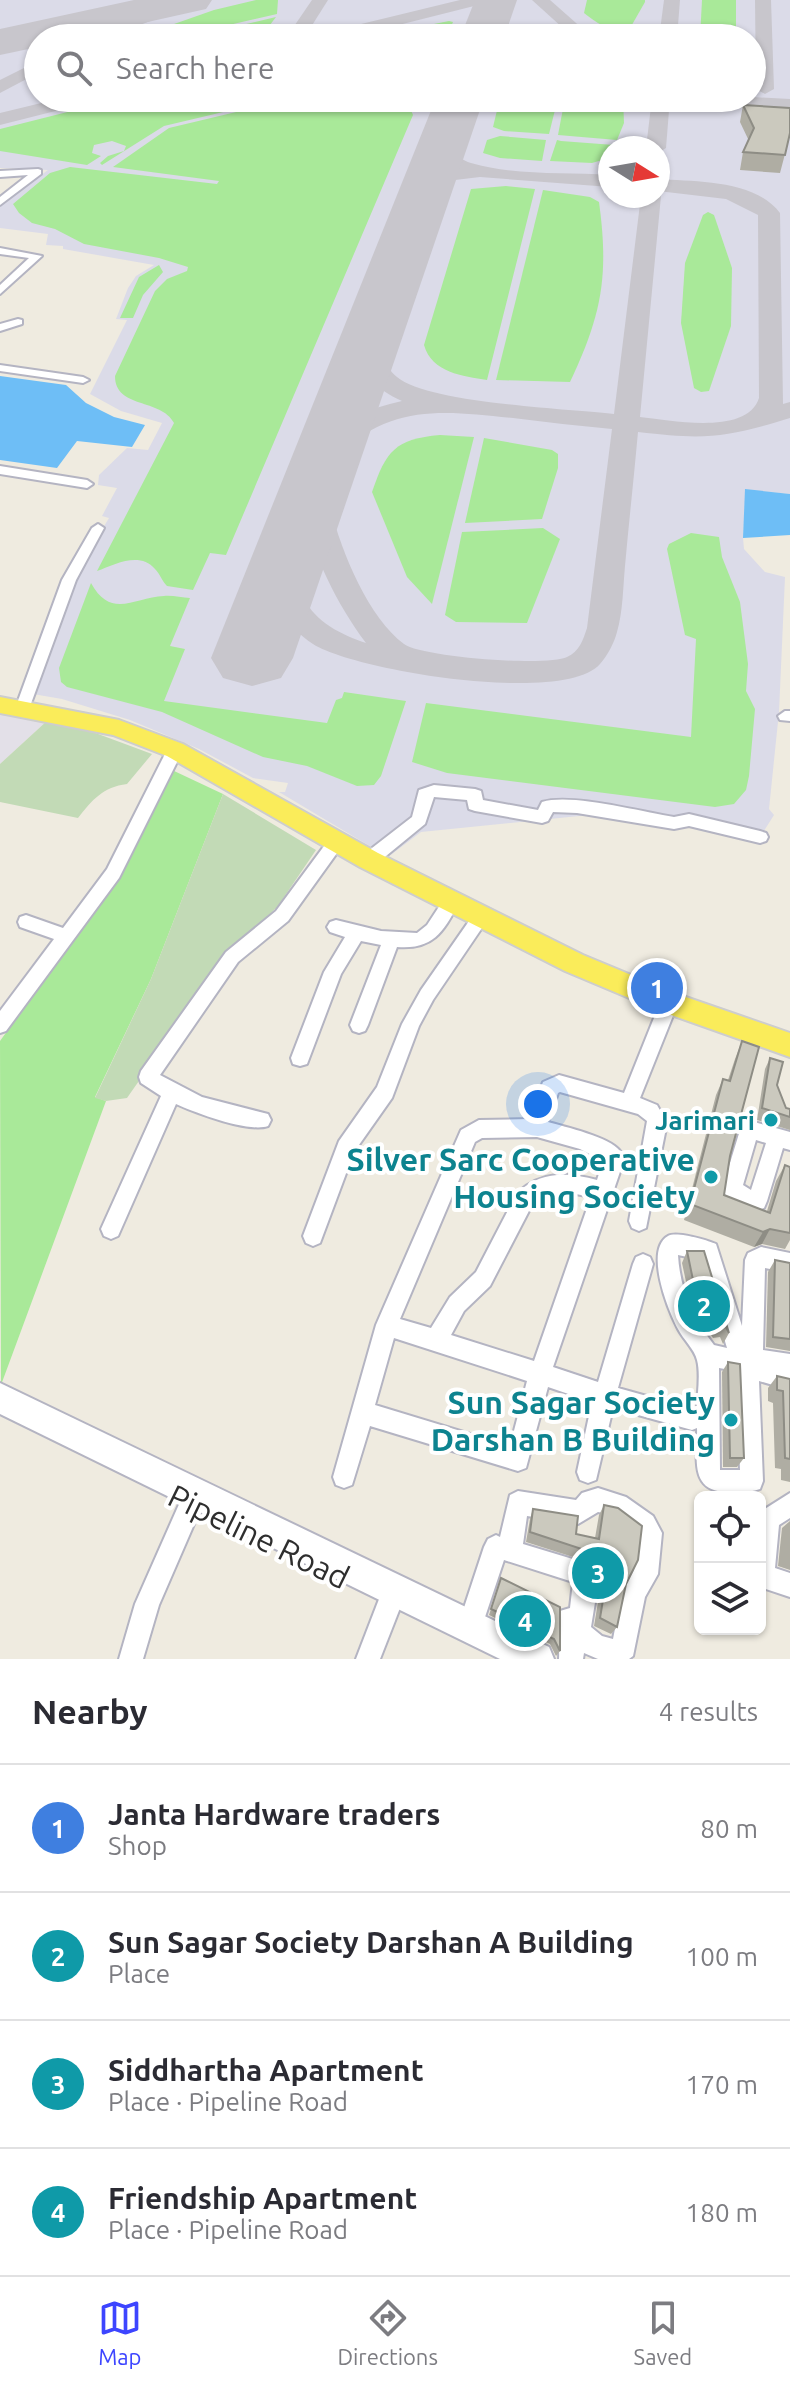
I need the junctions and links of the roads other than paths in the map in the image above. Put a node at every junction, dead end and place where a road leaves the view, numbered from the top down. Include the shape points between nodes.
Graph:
1 (0, 174) edge
2 (0, 202) edge
3 (0, 251) edge
4 (0, 291) edge
5 (18, 322) dead end
6 (0, 328) edge
7 (0, 368) edge
8 (83, 380) dead end
9 (0, 470) edge
10 (87, 484) dead end
11 (98, 528) dead end
12 (11, 707) edge
13 (175, 750) junction
14 (760, 837) dead end
15 (336, 842) junction
16 (369, 860) junction
17 (452, 901) junction
18 (482, 916) junction
19 (26, 922) dead end
20 (336, 927) dead end
21 (357, 932) junction
22 (66, 936) junction
23 (392, 939) junction
24 (669, 1003) junction
25 (0, 1025) edge
26 (359, 1025) dead end
27 (790, 1045) edge
28 (300, 1058) dead end
29 (171, 1095) junction
30 (629, 1103) junction
31 (261, 1120) dead end
32 (537, 1128) junction
33 (602, 1191) junction
34 (639, 1221) dead end
35 (111, 1229) dead end
36 (313, 1236) dead end
37 (790, 1263) edge
38 (643, 1264) dead end
39 (387, 1325) junction
40 (436, 1341) junction
41 (708, 1355) junction
42 (744, 1363) junction
43 (784, 1371) edge
44 (540, 1374) junction
45 (605, 1395) junction
46 (0, 1398) edge
47 (0, 1411) edge
48 (362, 1412) junction
49 (692, 1419) dead end
50 (99, 1452) junction
51 (588, 1472) dead end
52 (344, 1477) dead end
53 (194, 1498) junction
54 (790, 1505) edge
55 (496, 1547) dead end
56 (790, 1585) edge
57 (393, 1596) junction
58 (569, 1618) dead end
59 (468, 1630) junction
60 (584, 1655) edge
61 (131, 1659) edge
62 (368, 1659) edge
63 (518, 1659) edge
64 (537, 1659) edge

1 - 2 street via 38,171
3 - 4 street via 37,256
5 - 6 street
7 - 8 street
9 - 10 street
11 - 12 street
12 - 13 main road via 106,724
13 - 15 main road
13 - 22 street via 113,873
14 - 16 street via 689,820 674,823 577,807 548,806 542,817 475,805 475,795 434,791 425,794 419,820
15 - 16 main road
15 - 29 street via 282,916 232,957 148,1077
16 - 17 main road
17 - 18 main road
17 - 23 street via 425,938
18 - 24 main road
18 - 36 street via 427,995 385,1092 346,1147
19 - 22 street
20 - 21 street
21 - 23 street
21 - 28 street via 333,972
22 - 25 street
23 - 26 street
24 - 27 main road
24 - 30 street
29 - 31 street
29 - 35 street
30 - 32 street via 559,1083 550,1088
30 - 34 street via 651,1111 657,1123
32 - 33 street via 584,1141 613,1156
32 - 39 street via 479,1129 468,1136
33 - 40 street via 560,1181 532,1190 483,1279 457,1304
33 - 44 street
37 - 43 street via 755,1260 752,1355
38 - 45 street
39 - 40 street
39 - 48 street
40 - 44 street
41 - 42 street
41 - 42 street via 690,1332 669,1284 668,1251 673,1244 709,1251
41 - 42 street via 709,1474 715,1481 752,1481
42 - 43 street
44 - 45 street
44 - 48 street via 518,1460
45 - 49 street
45 - 51 street
46 - 50 street
47 - 50 street, Pipeline Road
48 - 52 street
50 - 53 street, Pipeline Road
53 - 57 street, Pipeline Road
53 - 61 street via 147,1604
54 - 56 street via 769,1518 763,1564 771,1580
55 - 59 street
57 - 59 street, Pipeline Road
57 - 62 street
58 - 60 street via 573,1641
59 - 63 street, Pipeline Road
59 - 64 street
60 - 60 street via 584,1575 510,1550 518,1503 578,1512 598,1500 618,1505 649,1529 646,1574 632,1599 624,1647 617,1653

